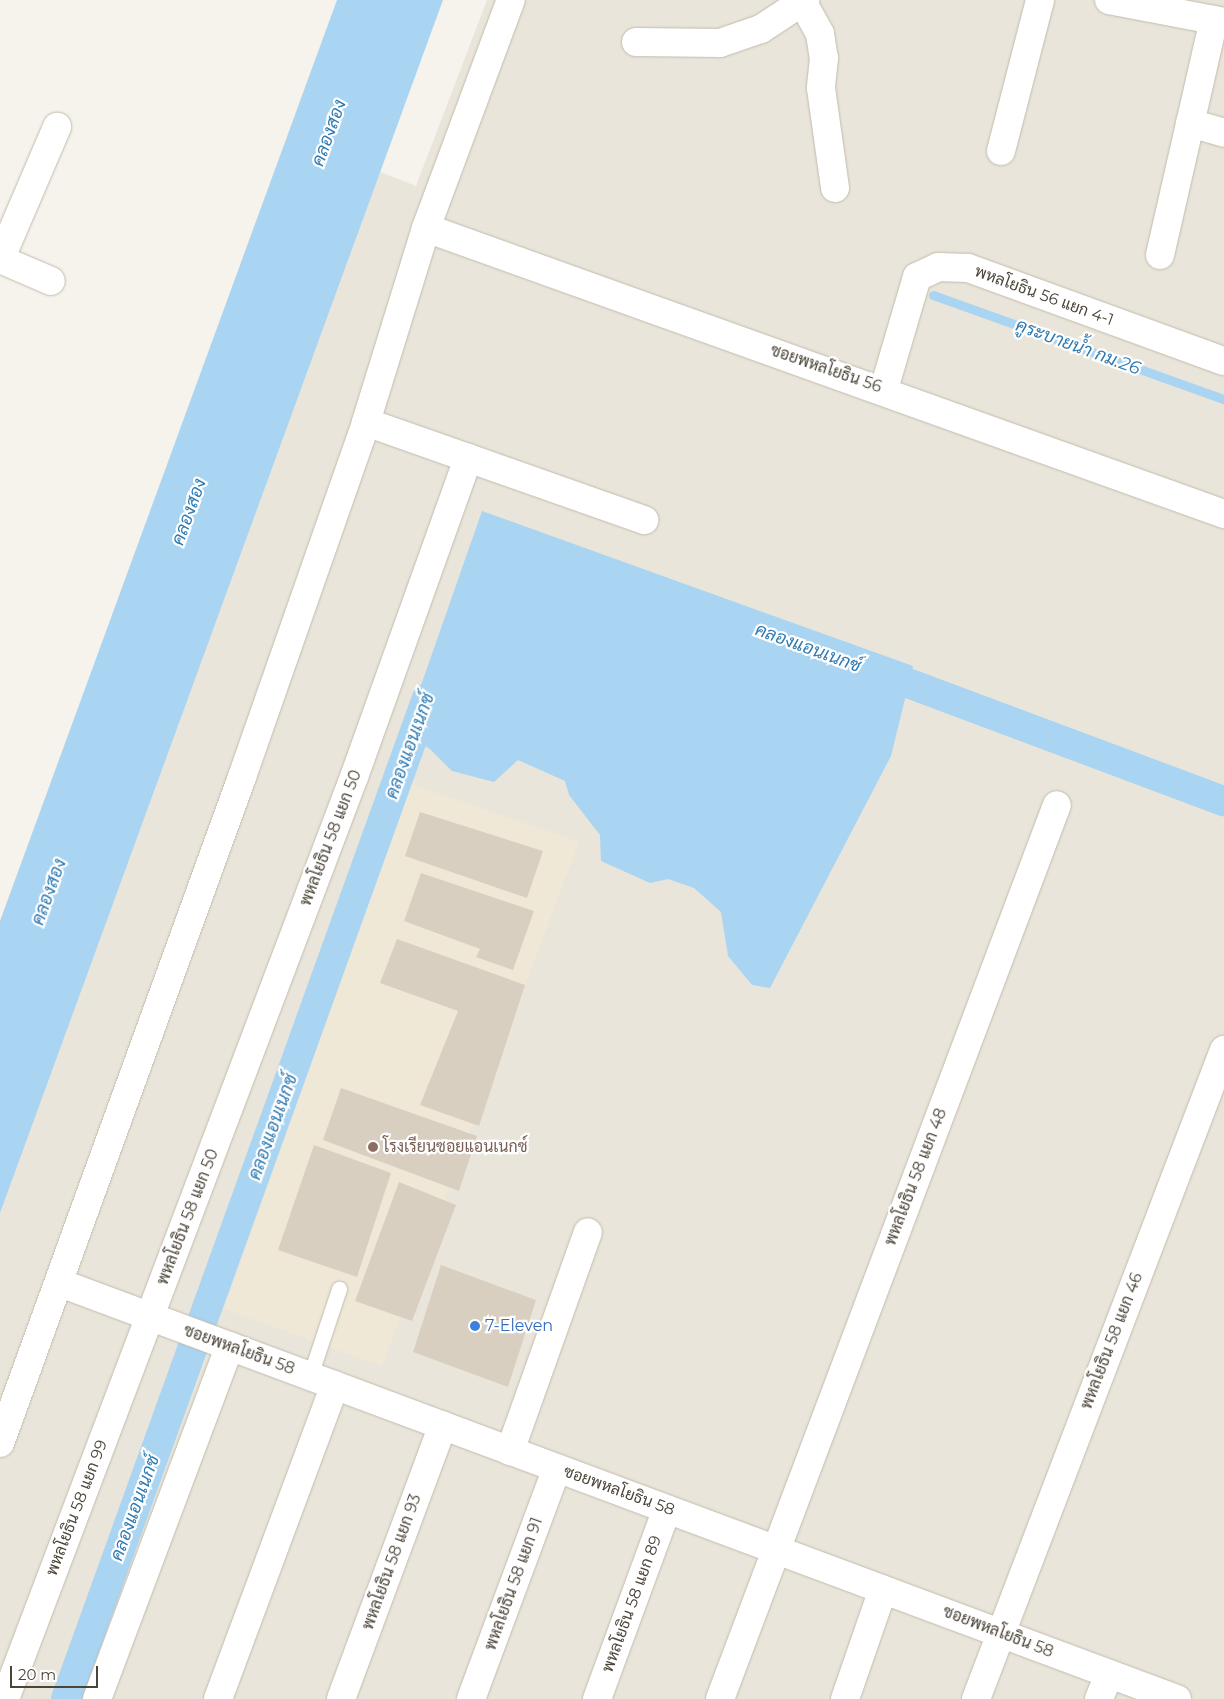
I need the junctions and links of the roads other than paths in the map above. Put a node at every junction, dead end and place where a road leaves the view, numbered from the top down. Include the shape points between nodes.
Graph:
1 (511, 0) edge
2 (1040, 0) edge
3 (1109, 0) edge
4 (804, 1) edge
5 (1219, 21) edge
6 (636, 42) dead end
7 (1190, 124) junction
8 (56, 127) dead end
9 (1224, 133) edge
10 (1001, 152) dead end
11 (835, 188) dead end
12 (426, 228) junction
13 (1160, 255) dead end
14 (1, 260) edge
15 (50, 281) dead end
16 (1224, 361) edge
17 (884, 390) junction
18 (366, 422) junction
19 (468, 458) junction
20 (1224, 514) edge
21 (644, 520) dead end
22 (1057, 805) dead end
23 (1224, 1050) edge
24 (588, 1232) dead end
25 (60, 1283) junction
26 (339, 1289) dead end
27 (150, 1317) junction
28 (221, 1343) junction
29 (310, 1376) junction
30 (335, 1385) junction
31 (443, 1426) junction
32 (0, 1444) edge
33 (510, 1451) junction
34 (557, 1468) junction
35 (668, 1509) junction
36 (775, 1549) junction
37 (883, 1589) junction
38 (1000, 1633) junction
39 (1108, 1674) junction
40 (4, 1699) edge
41 (97, 1699) edge
42 (218, 1699) edge
43 (341, 1699) edge
44 (471, 1699) edge
45 (597, 1699) edge
46 (720, 1699) edge
47 (845, 1699) edge
48 (976, 1699) edge
49 (1100, 1699) edge
50 (1177, 1699) edge

1 - 12 street
2 - 10 street
3 - 5 street
4 - 6 street via 761,29 720,44
4 - 11 street via 820,34 821,88
5 - 7 street
7 - 9 street
7 - 13 street
8 - 14 street
12 - 17 street, ซอยพหลโยธิน 56
12 - 18 street
14 - 15 street
16 - 17 street, พหลโยธิน 56 แยก 4-1 via 968,268 938,267 917,277
17 - 20 street, ซอยพหลโยธิน 56
18 - 19 street
18 - 25 street
19 - 21 street
19 - 27 street, พหลโยธิน 58 แยก 50 via 354,777
22 - 36 street, พหลโยธิน 58 แยก 48
23 - 38 street, พหลโยธิน 58 แยก 46
24 - 33 street
25 - 27 street, ซอยพหลโยธิน 58
25 - 32 street
26 - 29 lane
27 - 28 street, ซอยพหลโยธิน 58
27 - 40 street, พหลโยธิน 58 แยก 99
28 - 29 street, ซอยพหลโยธิน 58
28 - 41 street
29 - 30 street, ซอยพหลโยธิน 58
30 - 31 street, ซอยพหลโยธิน 58
30 - 42 street
31 - 33 street, ซอยพหลโยธิน 58
31 - 43 street, พหลโยธิน 58 แยก 93
33 - 34 street, ซอยพหลโยธิน 58
34 - 35 street, ซอยพหลโยธิน 58
34 - 44 street, พหลโยธิน 58 แยก 91
35 - 36 street, ซอยพหลโยธิน 58
35 - 45 street, พหลโยธิน 58 แยก 89
36 - 37 street, ซอยพหลโยธิน 58
36 - 46 street, พหลโยธิน 58 แยก 48
37 - 38 street, ซอยพหลโยธิน 58
37 - 47 street
38 - 39 street, ซอยพหลโยธิน 58
38 - 48 street, พหลโยธิน 58 แยก 46
39 - 49 street
39 - 50 street, ซอยพหลโยธิน 58

